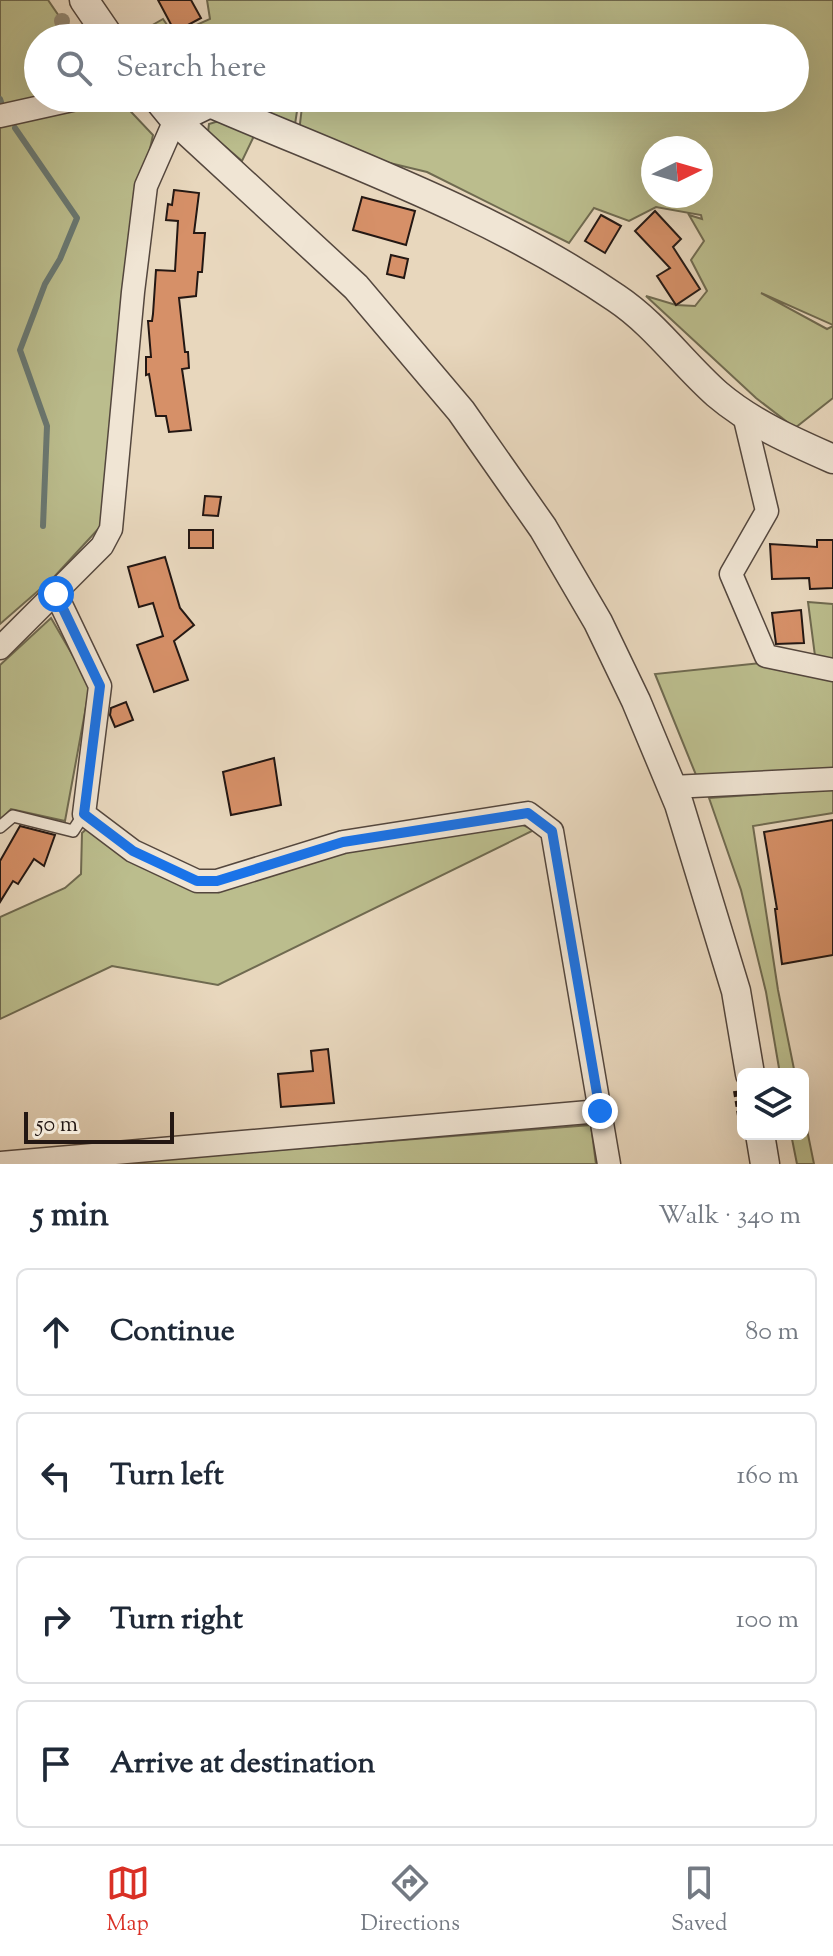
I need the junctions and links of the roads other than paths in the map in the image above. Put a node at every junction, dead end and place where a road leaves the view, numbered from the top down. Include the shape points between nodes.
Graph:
1 (84, 0) edge
2 (100, 24) edge
3 (24, 111) edge
4 (168, 112) edge
5 (191, 112) edge
6 (231, 112) edge
7 (0, 116) edge
8 (175, 120) junction
9 (744, 415) junction
10 (833, 459) edge
11 (56, 594) junction
12 (0, 648) edge
13 (833, 670) edge
14 (833, 779) edge
15 (672, 787) junction
16 (84, 814) junction
17 (0, 827) edge
18 (741, 1068) edge
19 (600, 1111) junction
20 (754, 1140) edge
21 (0, 1163) edge
22 (609, 1164) edge
23 (765, 1164) edge

1 - 2 street
3 - 7 street
4 - 8 street
5 - 8 street
6 - 9 street via 523,240 617,299
8 - 11 street via 146,186 111,529 102,546
8 - 15 street via 356,287 461,411 543,528 598,622
9 - 10 street
9 - 13 street via 767,511 731,574 766,656
11 - 12 street
11 - 16 street via 100,686
14 - 15 street
15 - 18 street via 736,991
16 - 17 lane via 73,831 13,816
16 - 19 street via 133,851 197,881 217,881 343,842 528,813 552,831
19 - 21 street
19 - 22 street
20 - 23 street

